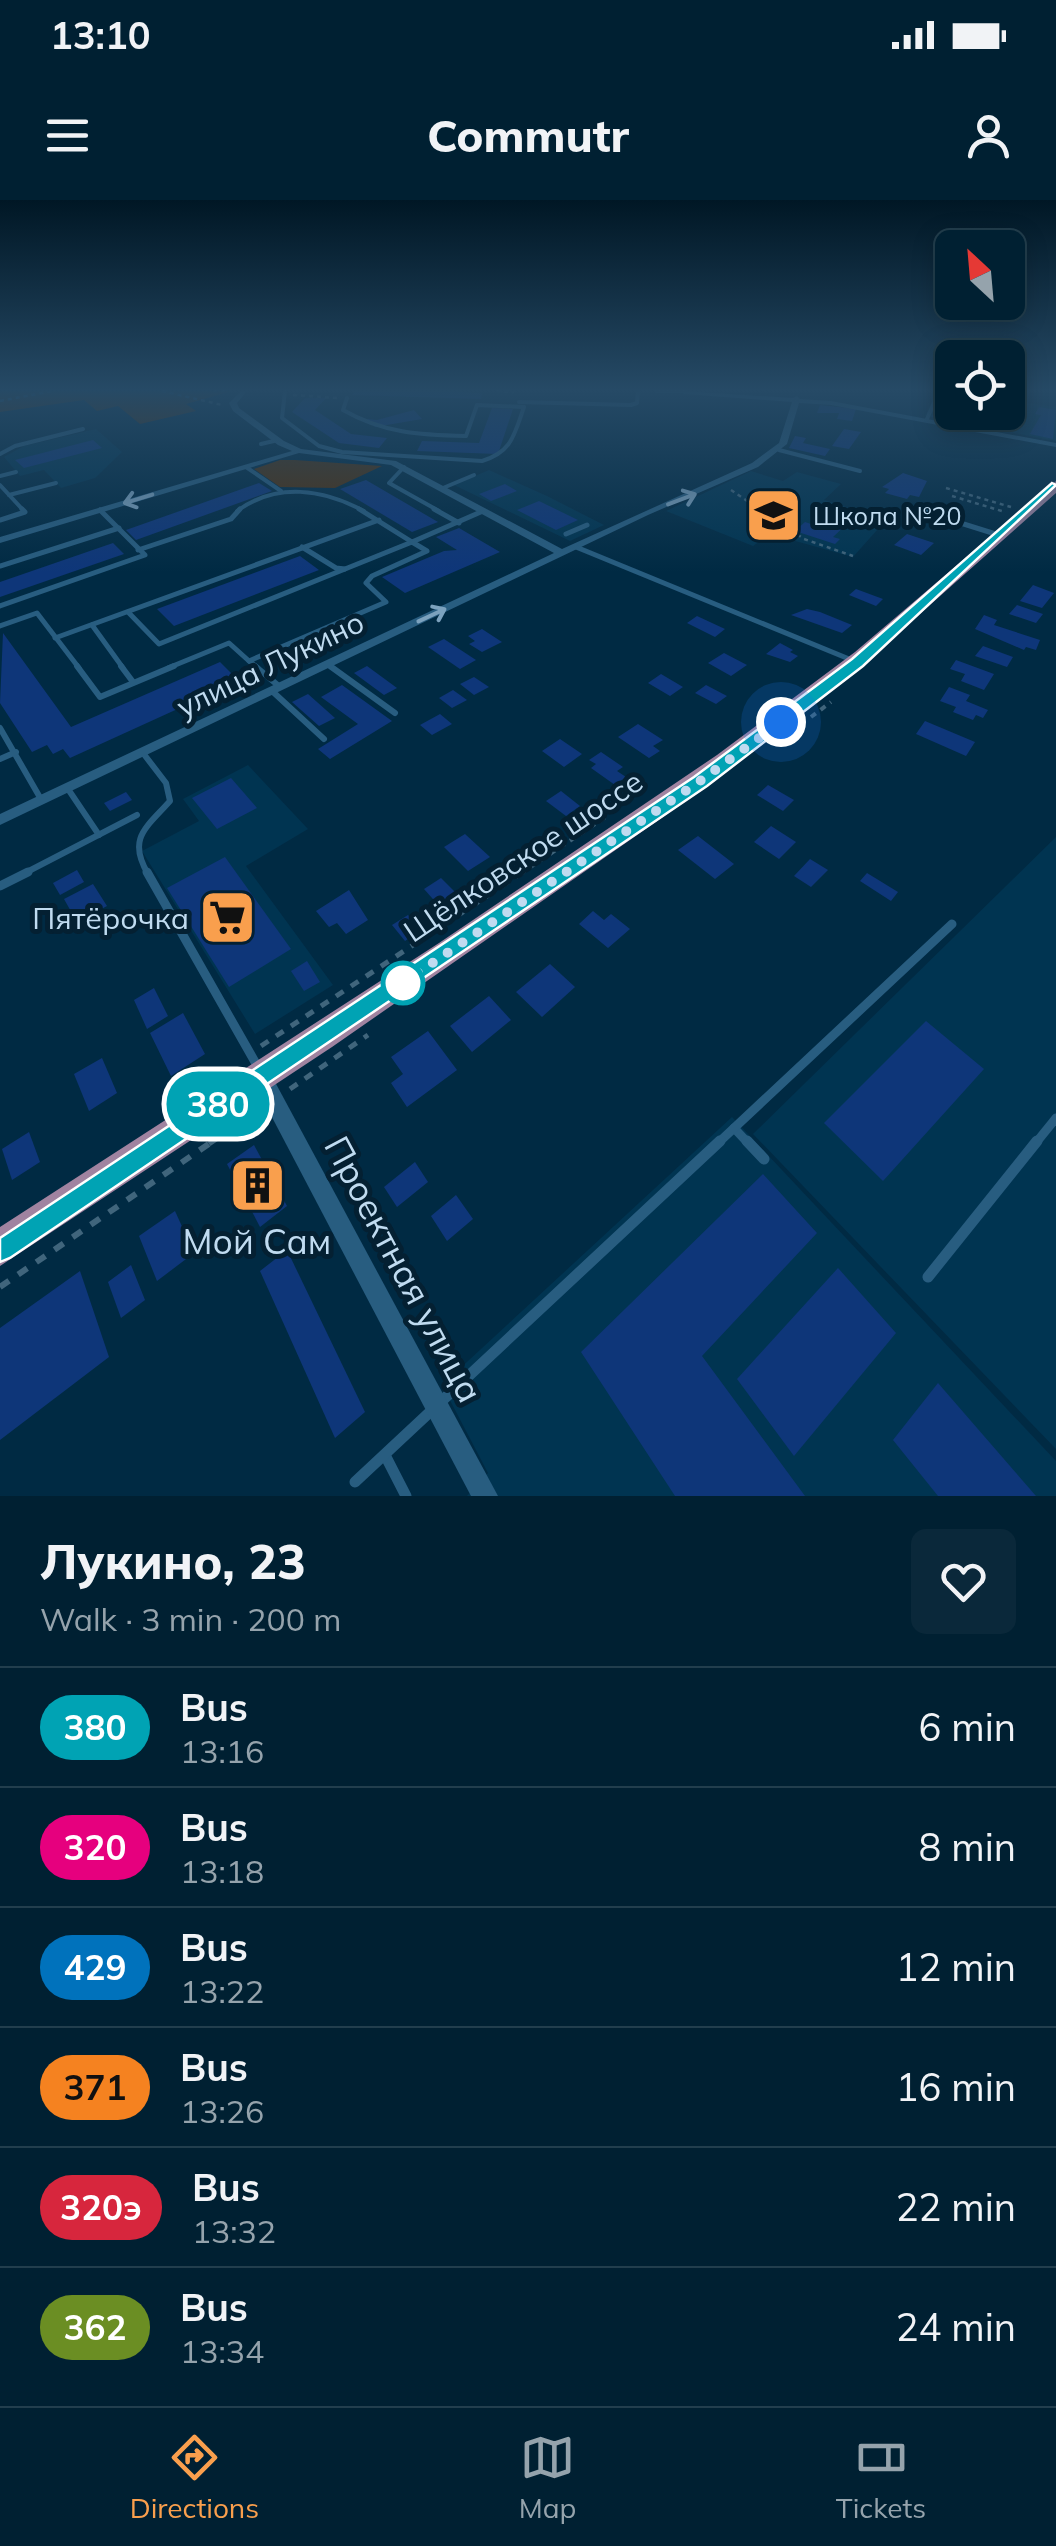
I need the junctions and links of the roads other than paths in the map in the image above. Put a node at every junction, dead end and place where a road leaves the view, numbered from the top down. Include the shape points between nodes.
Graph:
1 (297, 451) edge
2 (304, 451) edge
3 (349, 451) edge
4 (400, 451) edge
5 (505, 451) edge
6 (776, 451) edge
7 (784, 451) edge
8 (395, 460) junction
9 (246, 467) junction
10 (404, 468) junction
11 (16, 472) dead end
12 (860, 472) dead end
13 (0, 476) edge
14 (474, 476) dead end
15 (56, 483) dead end
16 (0, 485) edge
17 (443, 488) junction
18 (281, 491) junction
19 (1053, 492) edge
20 (9, 495) junction
21 (916, 509) dead end
22 (100, 510) junction
23 (483, 511) junction
24 (0, 520) edge
25 (379, 520) junction
26 (460, 523) junction
27 (588, 524) dead end
28 (118, 528) junction
29 (576, 530) junction
30 (566, 534) dead end
31 (1002, 536) junction
32 (0, 540) edge
33 (593, 540) junction
34 (412, 542) junction
35 (302, 547) junction
36 (576, 547) junction
37 (138, 550) junction
38 (562, 554) junction
39 (0, 566) edge
40 (345, 568) junction
41 (0, 606) edge
42 (128, 612) junction
43 (92, 625) junction
44 (0, 626) edge
45 (55, 638) junction
46 (249, 661) junction
47 (857, 662) junction
48 (328, 664) junction
49 (133, 682) junction
50 (276, 689) junction
51 (395, 712) dead end
52 (0, 728) edge
53 (324, 739) dead end
54 (16, 752) junction
55 (143, 753) junction
56 (0, 759) edge
57 (68, 789) junction
58 (42, 801) junction
59 (138, 815) dead end
60 (0, 820) edge
61 (99, 835) junction
62 (0, 886) edge
63 (952, 924) dead end
64 (263, 1075) junction
65 (1056, 1118) edge
66 (734, 1128) junction
67 (764, 1159) dead end
68 (0, 1248) edge
69 (928, 1277) dead end
70 (438, 1406) junction
71 (384, 1455) junction
72 (355, 1482) dead end
73 (406, 1496) edge
74 (485, 1496) edge

1 - 9 street
2 - 8 street
3 - 8 lane
4 - 8 lane
5 - 8 lane via 482,461
33 -> 6 street
7 - 12 lane
8 - 10 street
9 - 18 lane
9 -> 22 street
10 - 17 street
10 - 26 lane via 389,483
11 - 13 lane
14 - 17 lane
15 - 20 lane
16 - 20 lane
17 - 23 street
18 - 25 lane via 328,492
18 - 37 lane via 238,508 231,519
19 - 31 main road, Щёлковское шоссе
20 - 24 lane via 25,512
21 - 31 lane
22 - 28 lane
22 - 32 street
23 - 26 lane
23 - 38 street
25 - 34 lane
25 - 35 lane
26 - 34 lane
27 - 29 lane
28 - 37 lane
28 - 39 lane
29 - 30 lane
29 - 33 lane
31 - 47 main road, Щёлковское шоссе
33 - 36 street
34 - 40 lane
34 - 46 lane via 427,550 366,583 386,602
35 - 40 lane
35 - 42 lane
36 - 38 street, улица Лукино
36 - 47 lane
37 - 41 lane via 145,554
48 -> 38 street, улица Лукино
40 - 42 lane via 159,644
42 - 43 lane
43 - 45 lane
43 - 49 lane
44 - 45 lane via 37,613
45 - 49 lane via 100,696
46 - 49 lane via 229,643
46 - 50 lane
47 - 64 main road, Щёлковское шоссе via 700,781
48 - 50 street, улица Лукино
48 - 51 lane
50 - 53 lane
50 - 55 street, улица Лукино
52 - 54 lane
54 - 56 lane
54 - 58 lane
55 - 57 street, улица Лукино
55 - 64 lane via 166,783 170,801 138,836 136,856
57 - 58 street, улица Лукино
57 - 61 lane
58 - 60 street, улица Лукино
59 - 61 lane
61 - 62 lane
63 - 66 lane
64 - 68 main road, Щёлковское шоссе
64 - 70 street, Проектная улица
65 - 69 lane
66 - 67 lane
66 - 70 lane
70 - 71 lane
70 - 74 street, Проектная улица
71 - 72 lane
71 - 73 lane

